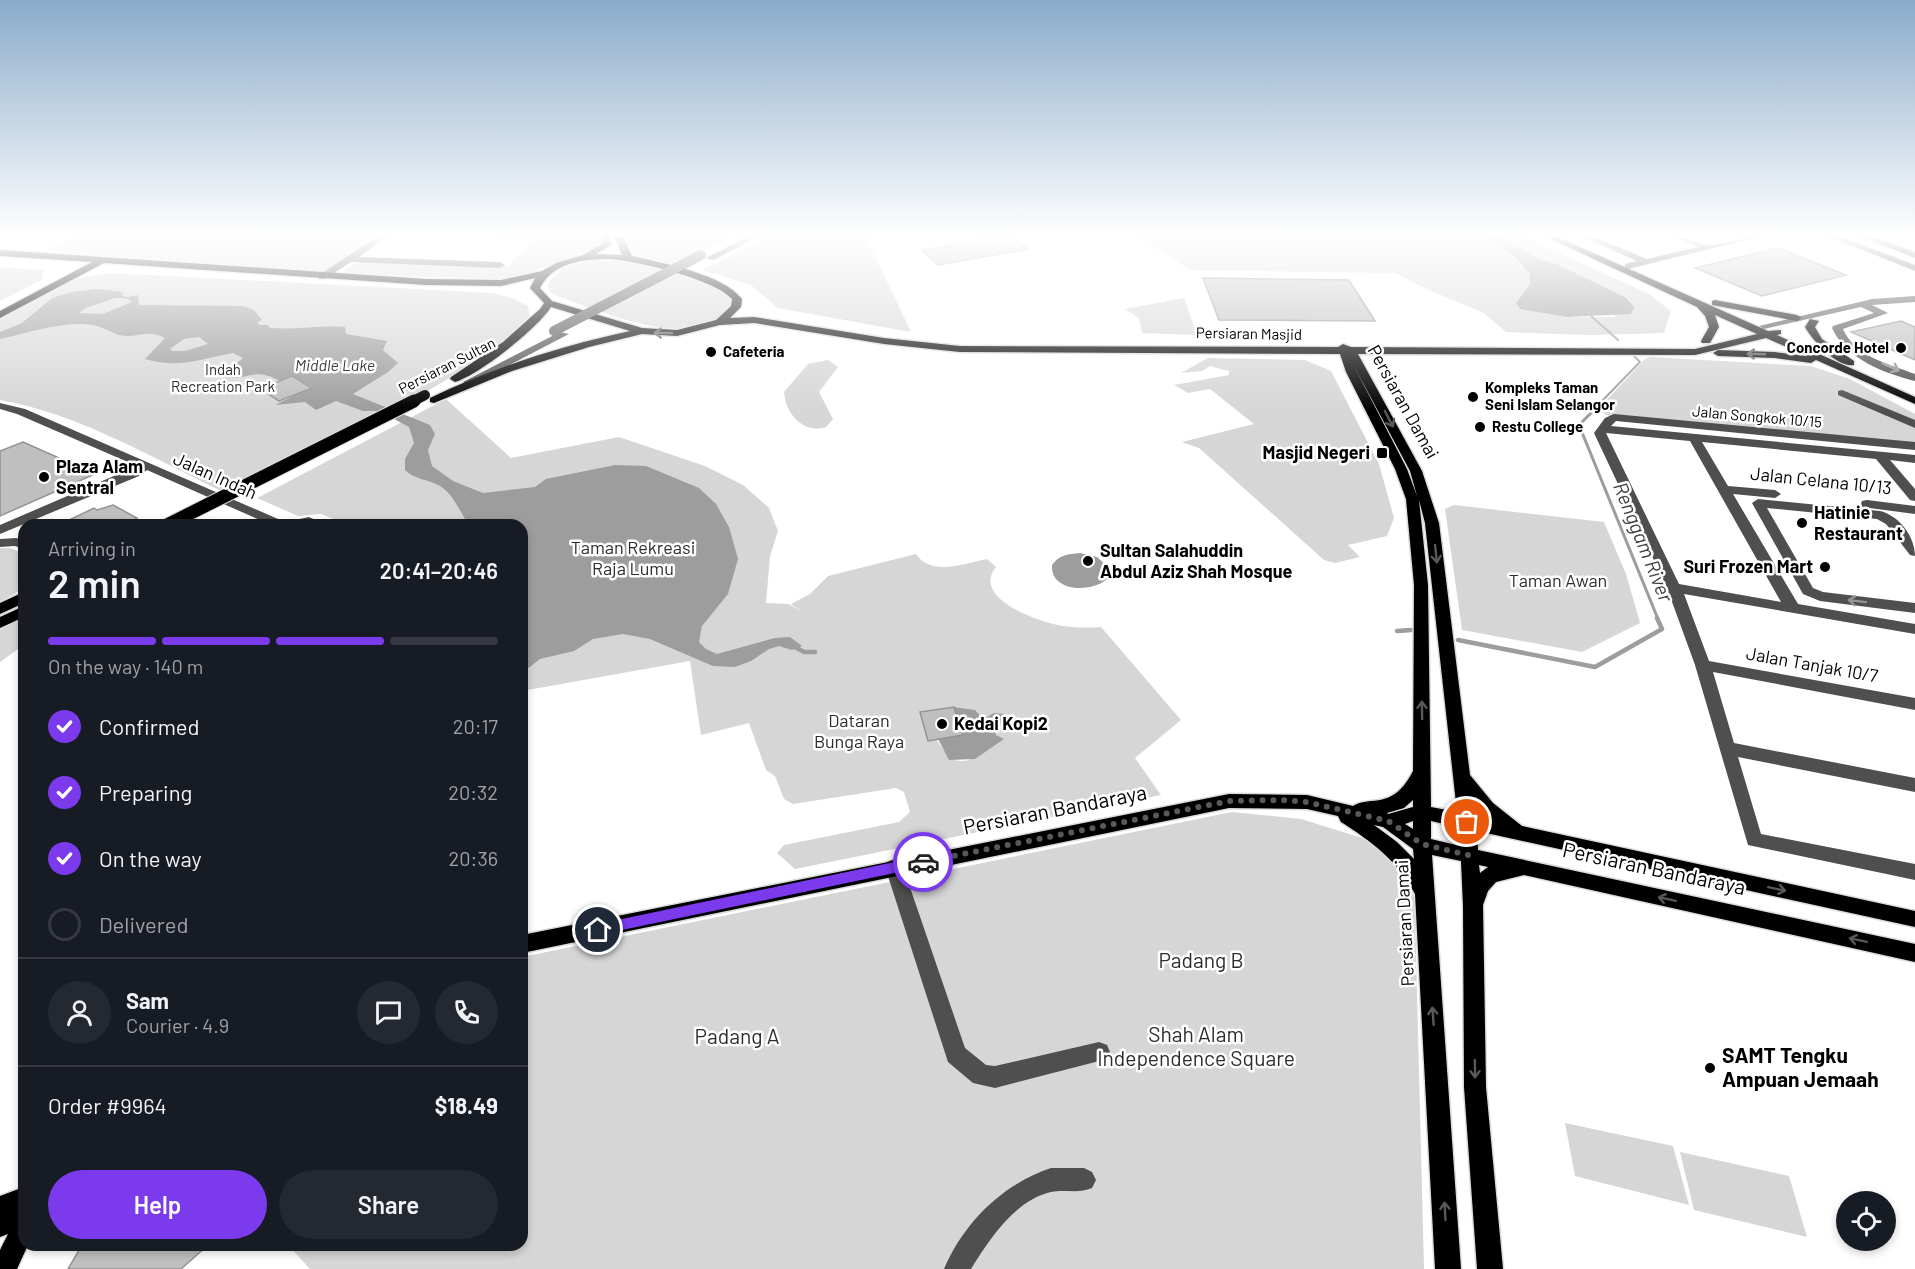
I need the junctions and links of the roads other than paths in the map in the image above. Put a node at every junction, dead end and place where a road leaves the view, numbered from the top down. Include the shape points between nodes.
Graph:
1 (28, 294) edge
2 (39, 294) edge
3 (532, 294) edge
4 (633, 294) edge
5 (735, 294) edge
6 (1684, 294) edge
7 (1687, 294) edge
8 (1915, 301) edge
9 (549, 303) junction
10 (1705, 303) junction
11 (745, 304) junction
12 (1866, 306) junction
13 (0, 308) edge
14 (0, 315) edge
15 (1797, 318) junction
16 (1814, 321) junction
17 (720, 322) junction
18 (1766, 330) junction
19 (641, 331) junction
20 (1706, 341) junction
21 (1245, 342) junction
22 (1399, 346) junction
23 (1346, 349) junction
24 (1297, 350) junction
25 (1695, 352) junction
26 (1356, 370) junction
27 (1854, 370) junction
28 (470, 377) junction
29 (1915, 378) edge
30 (1842, 393) dead end
31 (1915, 393) edge
32 (430, 397) junction
33 (1915, 401) edge
34 (0, 406) edge
35 (0, 411) edge
36 (1915, 424) edge
37 (1603, 429) junction
38 (1694, 438) junction
39 (1915, 446) edge
40 (1880, 456) junction
41 (1915, 459) edge
42 (141, 469) junction
43 (1724, 489) junction
44 (1419, 498) junction
45 (68, 500) junction
46 (1913, 508) edge
47 (25, 519) edge
48 (41, 519) edge
49 (179, 519) edge
50 (200, 519) edge
51 (245, 519) edge
52 (267, 519) edge
53 (18, 522) edge
54 (0, 530) edge
55 (1748, 530) junction
56 (1774, 533) junction
57 (1910, 539) edge
58 (0, 543) edge
59 (18, 544) edge
60 (1915, 552) edge
61 (1764, 559) junction
62 (1791, 562) junction
63 (1674, 588) junction
64 (18, 600) edge
65 (1915, 608) edge
66 (0, 609) edge
67 (1793, 609) junction
68 (18, 614) edge
69 (0, 623) edge
70 (1915, 629) edge
71 (1703, 665) junction
72 (1915, 704) edge
73 (1727, 748) junction
74 (1461, 767) junction
75 (1423, 769) junction
76 (1915, 785) edge
77 (1336, 810) junction
78 (1422, 812) junction
79 (1388, 821) junction
80 (1467, 822) junction
81 (1535, 836) junction
82 (1422, 844) junction
83 (1468, 855) junction
84 (894, 867) junction
85 (1544, 871) junction
86 (1915, 872) edge
87 (1425, 892) junction
88 (1473, 906) junction
89 (1915, 919) edge
90 (528, 943) edge
91 (1915, 953) edge
92 (1100, 1052) dead end
93 (1084, 1180) dead end
94 (18, 1201) edge
95 (0, 1208) edge
96 (18, 1212) edge
97 (0, 1225) edge
98 (18, 1239) edge
99 (4, 1269) edge
100 (957, 1269) edge
101 (1448, 1269) edge
102 (1490, 1269) edge

1 - 13 main road
2 - 14 main road
3 - 9 main road
4 - 28 street, Persiaran Sultan
5 - 11 main road, Persiaran Masjid
6 - 10 main road
7 - 10 main road
8 - 12 street
9 - 19 main road
9 - 28 main road via 538,320
10 - 15 main road
10 - 18 main road
10 - 20 main road via 1713,327
11 - 17 main road
11 - 21 main road, Persiaran Masjid via 769,315 850,329 962,340
12 - 15 street
12 - 16 street
12 -> 29 street via 1883,313 1836,328 1840,340 1850,349
15 - 18 street
16 - 18 street
16 - 27 main road via 1810,327 1813,336
17 -> 19 main road, Persiaran Masjid via 677,333
17 - 24 main road, Persiaran Masjid via 754,320 960,349
18 - 20 main road, Persiaran Masjid
18 - 25 main road, Persiaran Masjid
18 - 27 main road
19 - 28 main road
20 - 22 main road, Persiaran Masjid via 1671,346
21 - 22 main road, Persiaran Masjid
21 - 23 main road via 1332,344
22 - 23 main road, Persiaran Masjid
22 - 25 main road, Persiaran Masjid
22 - 26 main road via 1371,357
23 - 24 main road, Persiaran Masjid
23 - 26 main road, Persiaran Damai via 1342,353
24 - 26 main road via 1328,357
27 -> 25 main road via 1793,357
26 - 44 main road, Persiaran Damai via 1401,469
27 - 31 main road
27 - 33 main road
28 - 32 main road, Persiaran Sultan
30 - 36 street
32 - 49 main road, Persiaran Sultan, bridge
32 - 50 main road, Persiaran Sultan
34 - 42 street, Jalan Indah via 21,411
35 - 42 street, Jalan Indah
37 - 38 street
37 - 39 street, Jalan Songkok 10/15 via 1614,417
37 - 63 street via 1601,437
38 - 40 street
38 - 43 street
40 - 41 street
40 - 46 street
42 - 45 street
42 - 51 street, Jalan Indah
42 - 52 street, Jalan Indah
43 - 46 street, Jalan Celana 10/13
43 - 55 street
44 -> 74 main road, Persiaran Damai via 1432,523
75 -> 44 main road, Persiaran Damai
45 - 47 street
45 - 48 street
53 - 54 street
55 - 56 street
55 - 61 street
56 - 57 street via 1759,502 1880,515
56 - 62 street
57 - 60 street
58 - 59 street
61 - 62 street
61 - 67 street
65 -> 62 street via 1813,594
63 - 67 street
63 - 71 street
64 - 66 main road
67 - 70 street
68 - 69 main road
71 - 72 street, Jalan Tanjak 10/7
71 - 73 street
73 - 76 street
73 - 86 street via 1754,840
74 - 80 main road, Persiaran Damai
74 - 81 main road via 1483,807 1514,828
75 - 77 main road via 1398,804
75 - 78 main road, Persiaran Damai
77 - 79 main road, Persiaran Bandaraya
77 - 84 main road, Persiaran Bandaraya via 1298,801 1229,801
77 - 87 main road via 1398,853 1417,875
78 - 79 main road, Persiaran Bandaraya
78 - 80 main road, Persiaran Bandaraya
78 - 82 main road, Persiaran Damai
79 - 82 main road, Persiaran Bandaraya
80 - 81 main road, Persiaran Bandaraya
80 - 83 main road, Persiaran Damai
81 -> 89 main road, Persiaran Bandaraya
82 - 83 main road, Persiaran Bandaraya
82 - 87 main road, Persiaran Damai
83 - 85 main road, Persiaran Bandaraya
83 - 88 main road, Persiaran Damai
84 - 90 main road, Persiaran Bandaraya
84 - 92 street via 956,1055 981,1075 995,1077
85 - 88 main road via 1505,869 1493,873 1478,887
91 -> 85 main road, Persiaran Bandaraya
101 -> 87 main road, Persiaran Damai
88 -> 102 main road, Persiaran Damai via 1475,1087
93 - 100 street via 1048,1180 1014,1198
94 - 95 main road
96 - 97 main road
98 - 99 main road

